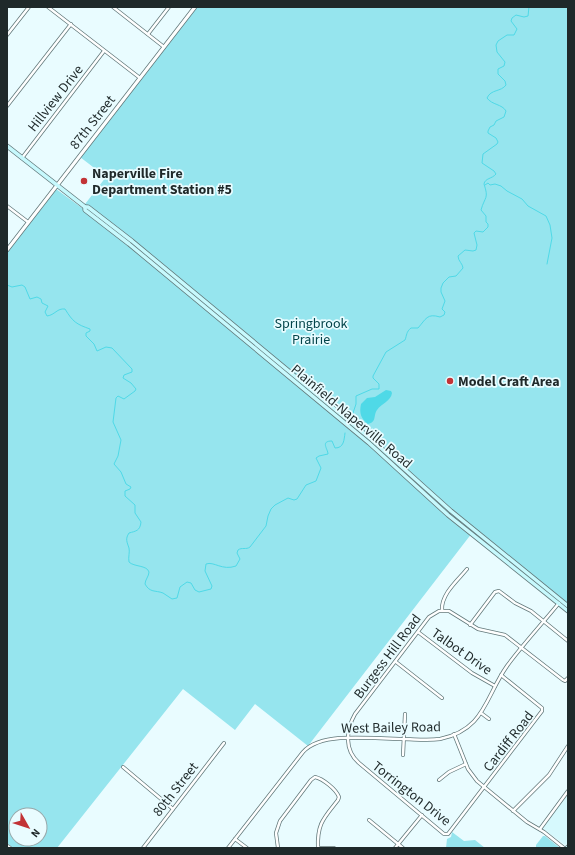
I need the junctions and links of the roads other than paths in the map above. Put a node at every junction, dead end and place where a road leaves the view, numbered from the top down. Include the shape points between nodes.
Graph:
1 (29, 7) edge
2 (48, 7) edge
3 (113, 7) edge
4 (169, 7) edge
5 (195, 7) edge
6 (71, 24) junction
7 (148, 34) junction
8 (7, 35) edge
9 (164, 47) junction
10 (104, 51) junction
11 (140, 78) junction
12 (7, 106) edge
13 (7, 146) edge
14 (22, 158) junction
15 (57, 185) junction
16 (7, 206) edge
17 (28, 222) junction
18 (7, 250) edge
19 (467, 569) dead end
20 (559, 602) junction
21 (568, 606) edge
22 (442, 610) junction
23 (568, 611) edge
24 (543, 621) junction
25 (470, 625) junction
26 (418, 632) junction
27 (568, 641) edge
28 (522, 648) junction
29 (396, 662) junction
30 (502, 675) junction
31 (568, 678) edge
32 (495, 686) junction
33 (442, 698) dead end
34 (481, 713) junction
35 (405, 714) dead end
36 (489, 719) dead end
37 (454, 734) junction
38 (348, 738) junction
39 (404, 739) junction
40 (224, 743) dead end
41 (568, 746) edge
42 (403, 755) dead end
43 (466, 764) junction
44 (123, 767) dead end
45 (439, 780) dead end
46 (484, 788) junction
47 (568, 791) edge
48 (173, 809) junction
49 (513, 811) junction
50 (422, 815) junction
51 (370, 820) dead end
52 (540, 829) junction
53 (235, 839) junction
54 (398, 844) junction
55 (7, 846) edge
56 (10, 848) edge
57 (143, 848) edge
58 (228, 848) edge
59 (247, 848) edge
60 (278, 848) edge
61 (318, 848) edge
62 (334, 848) edge
63 (395, 848) edge
64 (403, 848) edge
65 (564, 848) edge

1 - 8 street
2 - 6 street
3 - 7 street
4 - 7 street
5 - 9 street, 87th Street
6 - 10 street
6 - 12 street
7 - 9 street
9 - 11 street, 87th Street
10 - 11 street
10 - 14 street, Hillview Drive
11 - 15 street, 87th Street
13 - 14 main road, Plainfield-Naperville Road
14 - 15 main road, Plainfield-Naperville Road
15 - 17 street, 87th Street
15 - 20 main road, Plainfield-Naperville Road via 369,444 454,519
16 - 17 street
17 - 18 street, 87th Street
19 - 22 street via 445,597
20 - 21 main road, Plainfield-Naperville Road
20 - 23 main road, Plainfield-Naperville Road
20 - 24 street, West Bailey Road
22 - 25 street, Burgess Hill Road via 452,612
22 - 26 street, Burgess Hill Road via 432,614
24 - 25 street via 498,591
24 - 27 street
24 - 28 street, West Bailey Road
25 - 28 street, Burgess Hill Road via 483,631 505,635
26 - 29 street, Burgess Hill Road
26 - 32 street, Talbot Drive via 472,673
28 - 30 street, West Bailey Road
28 - 31 street, Burgess Hill Road via 563,680 566,681
29 - 33 street
29 - 38 street, Burgess Hill Road via 355,714
30 - 32 street, West Bailey Road
30 - 46 street, Cardiff Road via 542,711
32 - 34 street, West Bailey Road
34 - 36 street
34 - 37 street, West Bailey Road via 469,726
35 - 39 street
37 - 39 street, West Bailey Road via 435,739
37 - 43 street
38 - 39 street, West Bailey Road
38 - 50 street, Torrington Drive via 350,752 357,762
38 - 53 street, West Bailey Road via 323,741 305,750
39 - 42 street
40 - 48 street, 80th Street
41 - 49 street via 549,776
43 - 45 street
43 - 46 street
44 - 48 street
46 - 49 street
46 - 50 street, Torrington Drive via 448,834 444,834
47 - 52 street
48 - 57 street, 80th Street
49 - 52 street
50 - 54 street
51 - 54 street
52 - 65 street
53 - 58 street, West Bailey Road
53 - 59 street
54 - 63 street
54 - 64 street
55 - 56 street
60 - 61 street via 276,833 280,821 316,777 339,797 320,826
61 - 62 street

